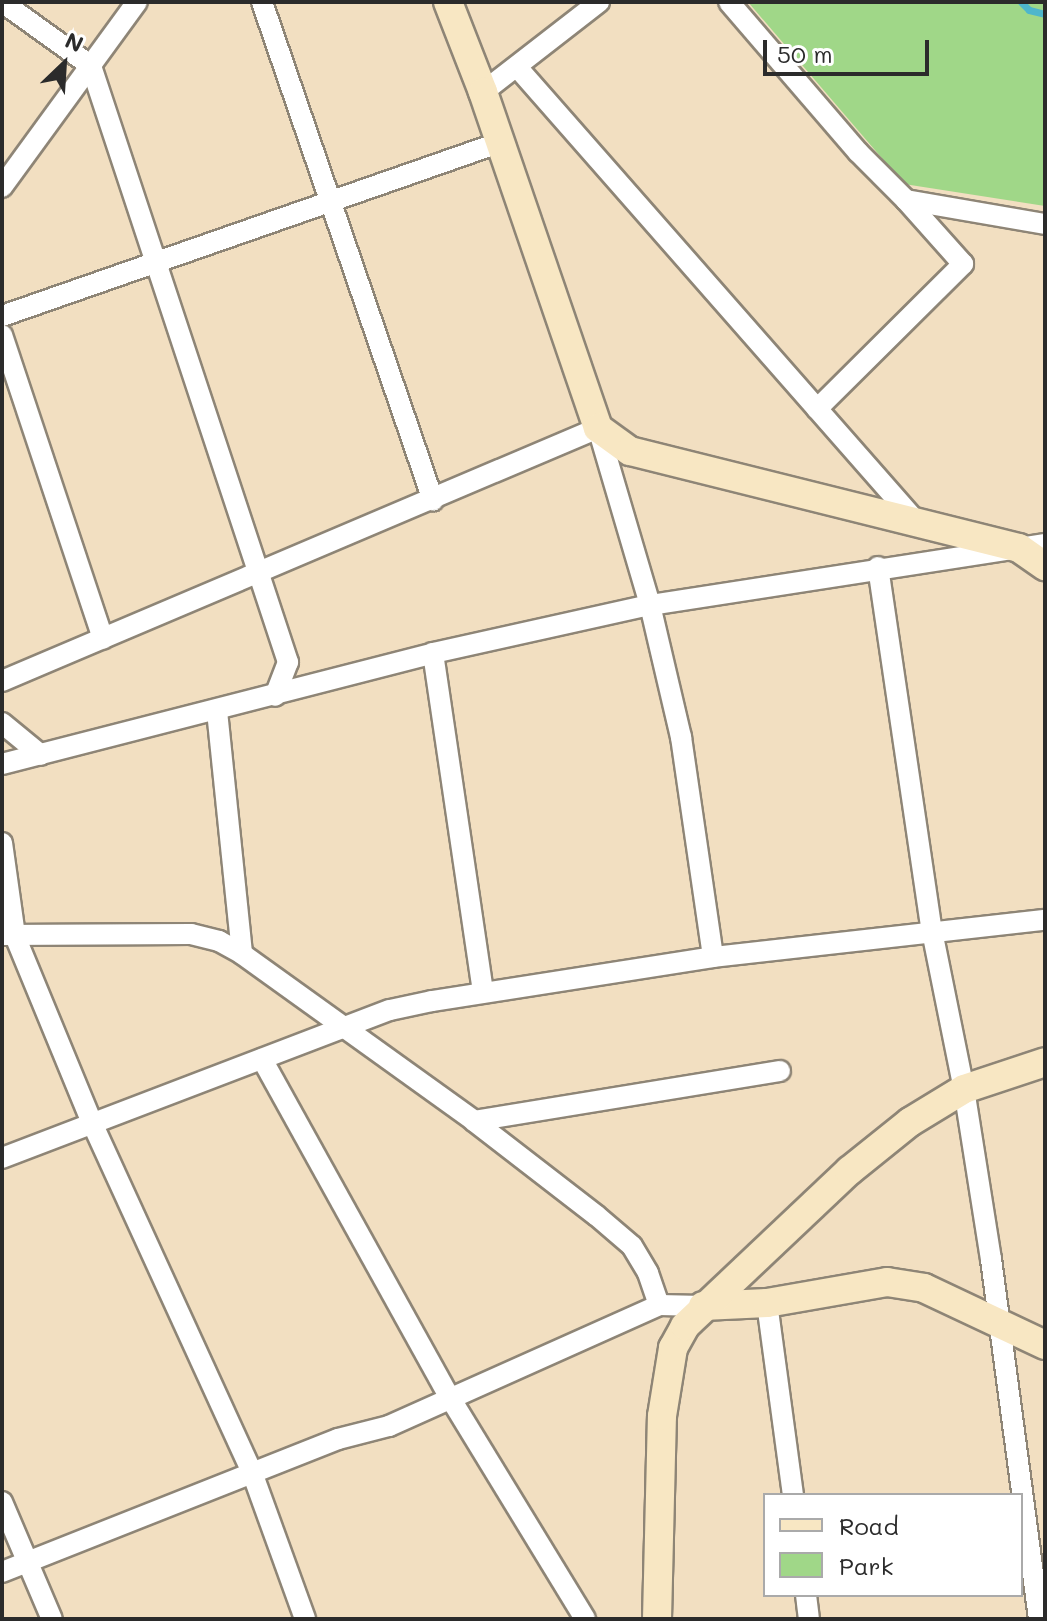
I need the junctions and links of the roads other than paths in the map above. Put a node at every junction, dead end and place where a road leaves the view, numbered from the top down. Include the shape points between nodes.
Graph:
1 (2, 2) edge
2 (137, 2) edge
3 (262, 2) edge
4 (448, 2) edge
5 (599, 2) edge
6 (729, 2) edge
7 (91, 66) junction
8 (517, 67) junction
9 (483, 92) junction
10 (501, 142) junction
11 (2, 187) edge
12 (906, 200) junction
13 (332, 201) junction
14 (1045, 224) edge
15 (158, 261) junction
16 (2, 316) edge
17 (2, 335) edge
18 (817, 409) junction
19 (598, 428) junction
20 (433, 500) junction
21 (914, 519) junction
22 (1032, 546) edge
23 (1045, 566) edge
24 (878, 567) junction
25 (260, 570) junction
26 (650, 605) junction
27 (103, 639) junction
28 (433, 653) junction
29 (2, 681) edge
30 (275, 696) junction
31 (217, 711) junction
32 (2, 723) edge
33 (41, 755) junction
34 (2, 764) edge
35 (2, 843) edge
36 (1045, 920) edge
37 (932, 931) junction
38 (8, 936) edge
39 (242, 954) junction
40 (713, 957) junction
41 (483, 992) junction
42 (347, 1027) junction
43 (262, 1059) junction
44 (1045, 1062) edge
45 (780, 1071) dead end
46 (964, 1089) junction
47 (474, 1121) junction
48 (93, 1125) junction
49 (2, 1158) edge
50 (767, 1303) junction
51 (659, 1305) junction
52 (703, 1306) junction
53 (996, 1319) junction
54 (1045, 1345) edge
55 (449, 1396) junction
56 (253, 1475) junction
57 (793, 1493) edge
58 (1021, 1493) edge
59 (2, 1502) edge
60 (1023, 1507) edge
61 (28, 1561) junction
62 (2, 1572) edge
63 (806, 1597) edge
64 (52, 1619) edge
65 (305, 1619) edge
66 (585, 1619) edge
67 (657, 1619) edge
68 (809, 1619) edge
69 (1039, 1619) edge

1 - 7 street
2 - 7 street
3 - 13 street
4 - 9 street
5 - 8 street
6 - 12 street
7 - 11 street
7 - 15 street
8 - 9 street
8 - 18 street
9 - 10 street
10 - 13 street
10 - 19 street
12 - 14 street
12 - 18 street via 963,264
13 - 15 street
13 - 20 street
15 - 16 street
15 - 25 street
17 - 27 street
18 - 21 street
19 - 20 street
19 - 21 street via 630,451
19 - 26 street
20 - 25 street
21 - 22 street
22 - 23 street
22 - 24 street
24 - 26 street
24 - 37 street
25 - 27 street
25 - 30 street via 288,662
26 - 28 street
26 - 40 street via 681,737
27 - 29 street
28 - 30 street
28 - 41 street
30 - 31 street
31 - 33 street
31 - 39 street
32 - 33 street
33 - 34 street
35 - 38 street
36 - 37 street
37 - 40 street
37 - 46 street
38 - 39 street via 191,934
38 - 48 street
39 - 42 street
40 - 41 street
41 - 42 street via 390,1010
42 - 43 street
42 - 47 street
43 - 48 street
43 - 55 street
44 - 46 street
45 - 47 street
46 - 52 street via 861,1161
46 - 53 street
47 - 51 street via 632,1246
48 - 49 street
48 - 56 street
50 - 52 street
50 - 53 street via 887,1282 924,1288
50 - 57 street
51 - 52 street
51 - 55 street
52 - 67 street via 673,1348 668,1371 662,1416
53 - 54 street
53 - 58 street
55 - 56 street via 389,1426 338,1439
55 - 66 street
56 - 61 street
56 - 65 street
59 - 61 street
60 - 69 street
61 - 62 street
61 - 64 street
63 - 68 street

